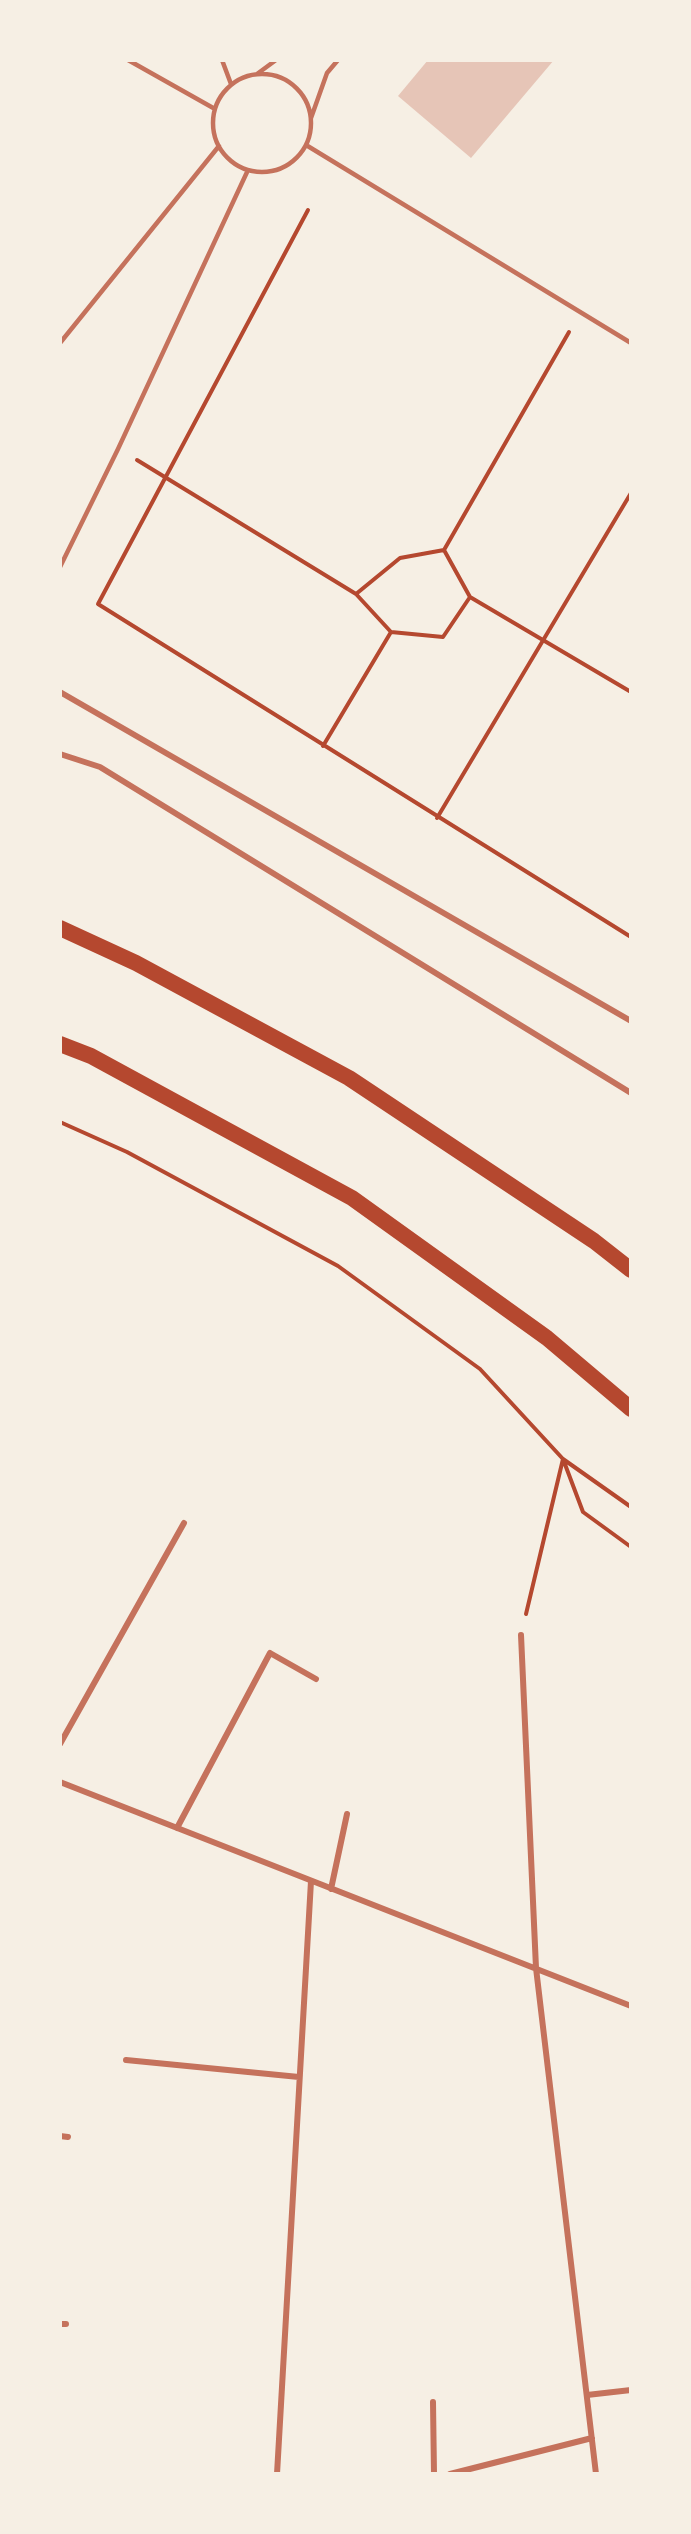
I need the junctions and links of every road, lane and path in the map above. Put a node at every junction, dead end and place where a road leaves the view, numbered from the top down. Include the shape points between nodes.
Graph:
1 (128, 60) edge
2 (222, 60) edge
3 (276, 60) edge
4 (338, 60) edge
5 (258, 74) junction
6 (231, 84) junction
7 (215, 109) junction
8 (311, 118) junction
9 (306, 145) junction
10 (219, 146) junction
11 (248, 170) junction
12 (308, 210) dead end
13 (580, 312) junction
14 (60, 343) edge
15 (631, 343) edge
16 (118, 449) junction
17 (165, 478) junction
18 (631, 493) edge
19 (444, 550) junction
20 (60, 567) edge
21 (356, 594) junction
22 (470, 597) junction
23 (392, 632) junction
24 (543, 640) junction
25 (60, 692) edge
26 (631, 692) edge
27 (323, 746) junction
28 (60, 754) edge
29 (437, 818) junction
30 (60, 928) edge
31 (631, 938) edge
32 (631, 1021) edge
33 (60, 1044) edge
34 (631, 1093) edge
35 (60, 1122) edge
36 (631, 1270) edge
37 (631, 1409) edge
38 (563, 1459) junction
39 (631, 1507) edge
40 (184, 1522) dead end
41 (631, 1547) edge
42 (521, 1635) joint
43 (316, 1679) dead end
44 (60, 1744) edge
45 (60, 1782) edge
46 (347, 1814) dead end
47 (177, 1828) junction
48 (311, 1881) junction
49 (331, 1889) junction
50 (536, 1968) junction
51 (631, 2006) edge
52 (126, 2061) dead end
53 (300, 2077) junction
54 (60, 2136) edge
55 (68, 2137) dead end
56 (631, 2390) edge
57 (587, 2395) junction
58 (433, 2402) dead end
59 (592, 2438) junction
60 (277, 2474) edge
61 (434, 2474) edge
62 (450, 2474) edge
63 (596, 2474) edge

1 - 7 lane
2 - 6 lane
3 - 5 lane
4 - 8 lane via 327,73
5 - 6 lane
5 - 8 lane via 276,75 293,84 305,99
6 - 7 lane
7 - 10 lane via 213,128
8 - 9 lane
9 - 11 lane via 282,168
9 - 13 lane
10 - 11 lane via 231,161
10 - 14 lane
11 - 16 lane
12 - 17 path
13 - 15 lane
13 - 19 path
16 - 17 path
16 - 20 lane
17 - 21 path
17 - 27 path via 98,604
18 - 24 path
19 - 21 path via 400,558
19 - 22 path
21 - 23 path
22 - 23 path via 443,637
22 - 24 path
23 - 27 path
24 - 26 path
24 - 29 path
25 - 32 street
27 - 29 path
28 - 34 street via 100,767
29 - 31 path
30 - 36 highway via 136,963 349,1078 594,1241
33 - 37 highway via 92,1056 352,1198 547,1338
35 - 38 path via 128,1152 338,1266 480,1369
38 - 39 path
38 - 41 path via 583,1512
38 - 42 path
40 - 44 street
42 - 50 street
43 - 47 street via 270,1653
45 - 47 street
46 - 49 street
47 - 48 street
48 - 49 street
48 - 53 street
49 - 50 street
50 - 51 street
50 - 57 street
52 - 53 street
53 - 60 street
54 - 55 street
56 - 57 street
57 - 59 street
58 - 61 street
59 - 62 street
59 - 63 street

